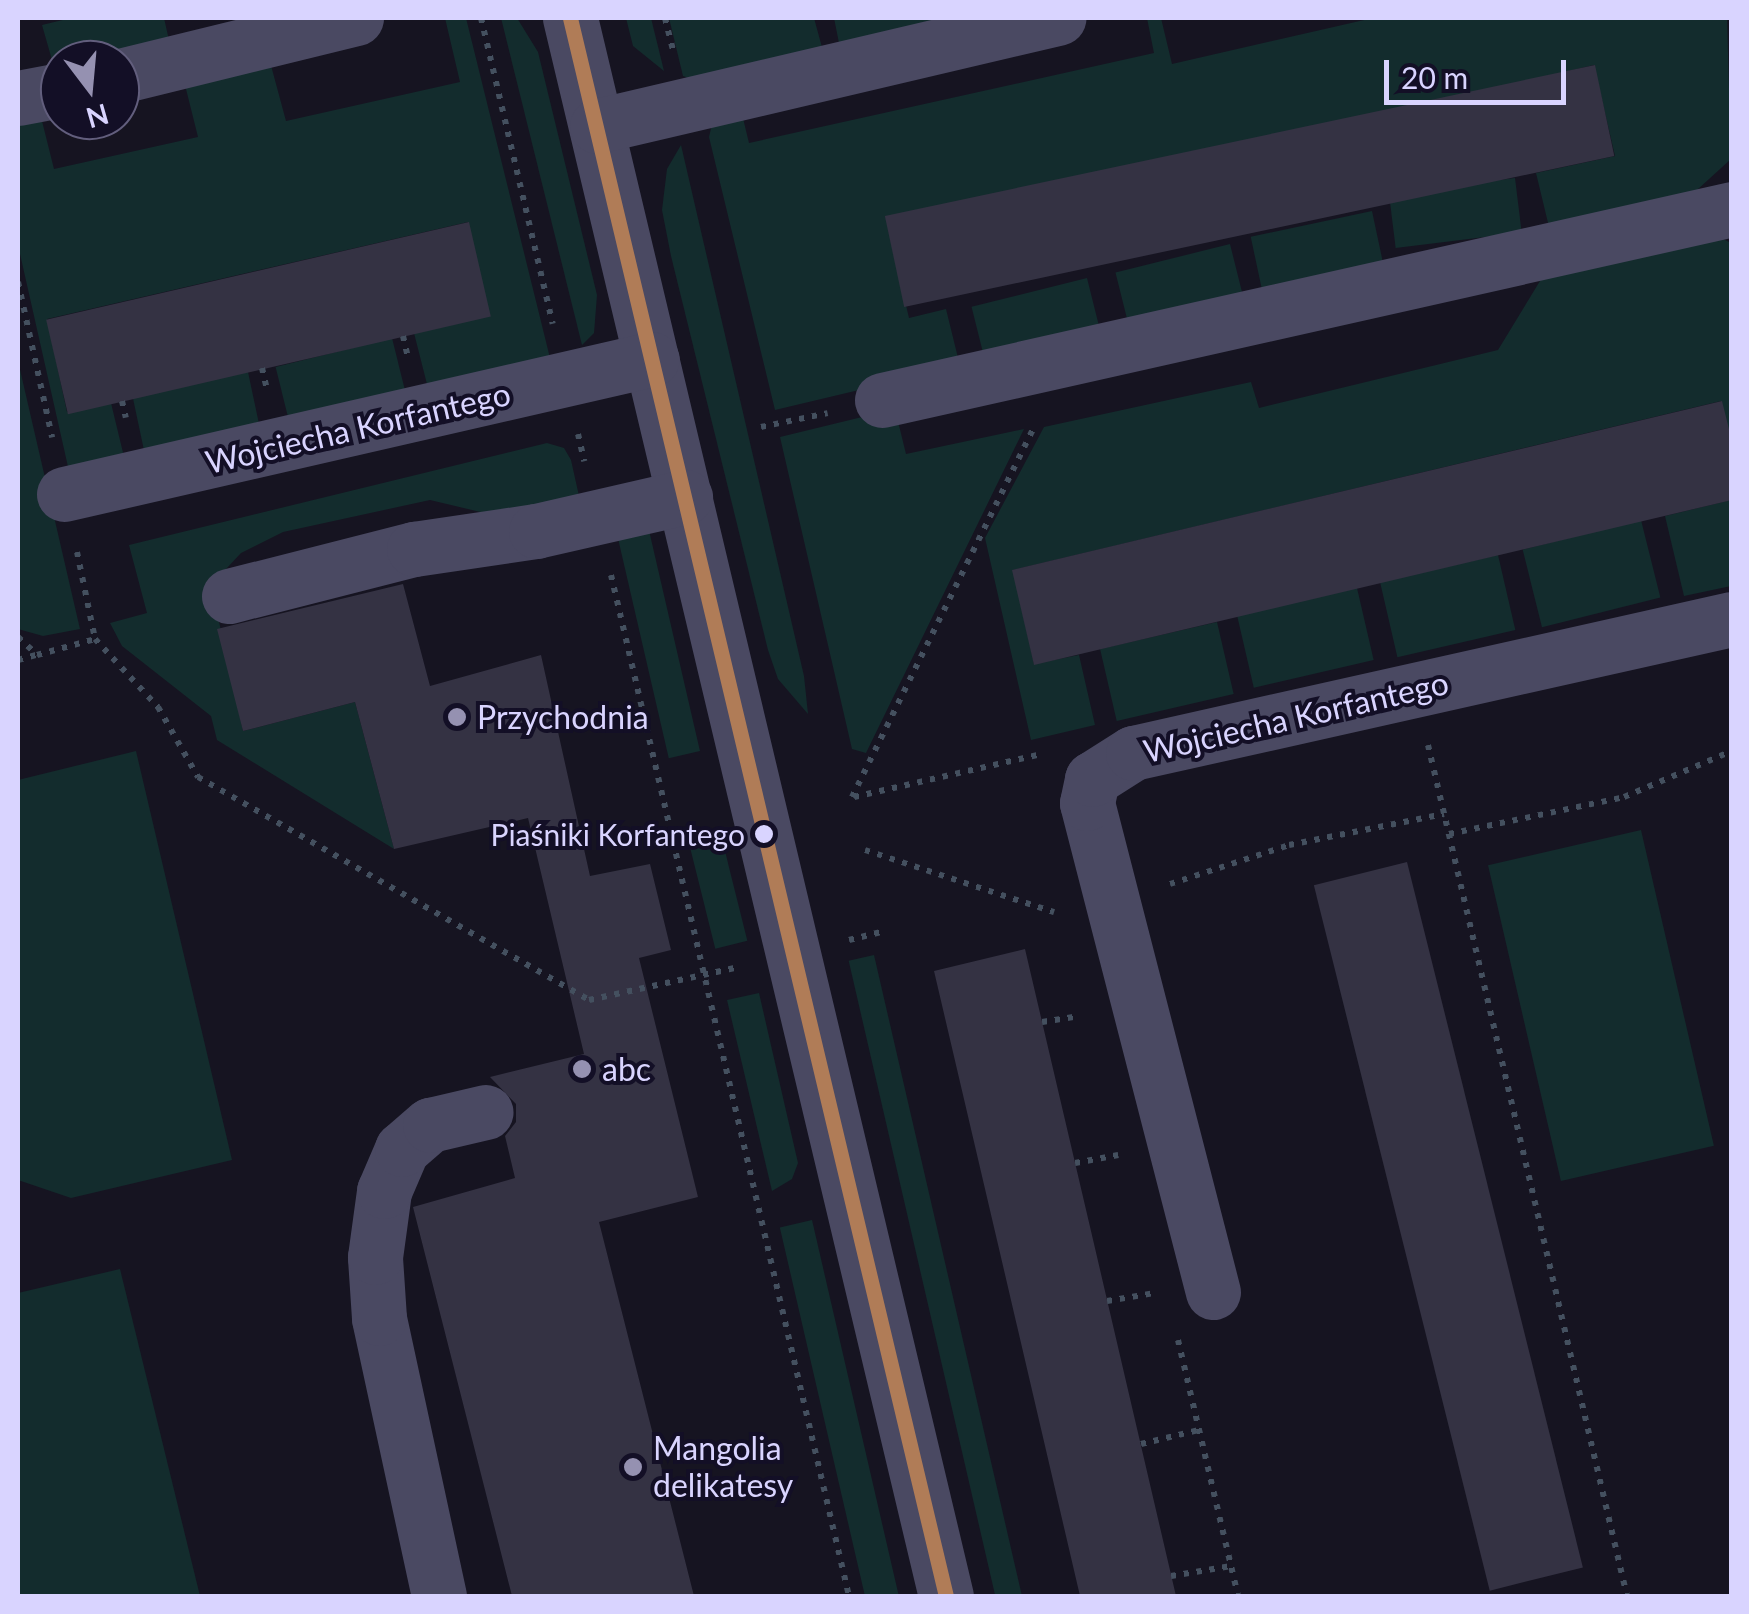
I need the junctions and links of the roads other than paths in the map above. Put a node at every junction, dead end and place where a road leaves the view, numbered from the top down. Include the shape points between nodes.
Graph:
1 (356, 18) edge
2 (570, 18) edge
3 (1060, 18) edge
4 (140, 71) edge
5 (597, 126) junction
6 (1732, 209) edge
7 (652, 360) junction
8 (859, 406) road end
9 (64, 494) road end
10 (685, 497) junction
11 (230, 596) dead end
12 (1732, 619) edge
13 (486, 1112) dead end
14 (1185, 1303) road end
15 (438, 1596) edge
16 (946, 1596) edge

1 - 4 street
2 - 5 street
3 - 5 street
5 - 7 street
6 - 8 street
7 - 9 street, Wojciecha Korfantego
7 - 10 street
10 - 11 street via 414,549
10 - 16 street
12 - 14 street, Wojciecha Korfantego via 1132,752 1092,779 1089,907
13 - 15 street via 430,1125 402,1149 384,1191 375,1257 379,1318

